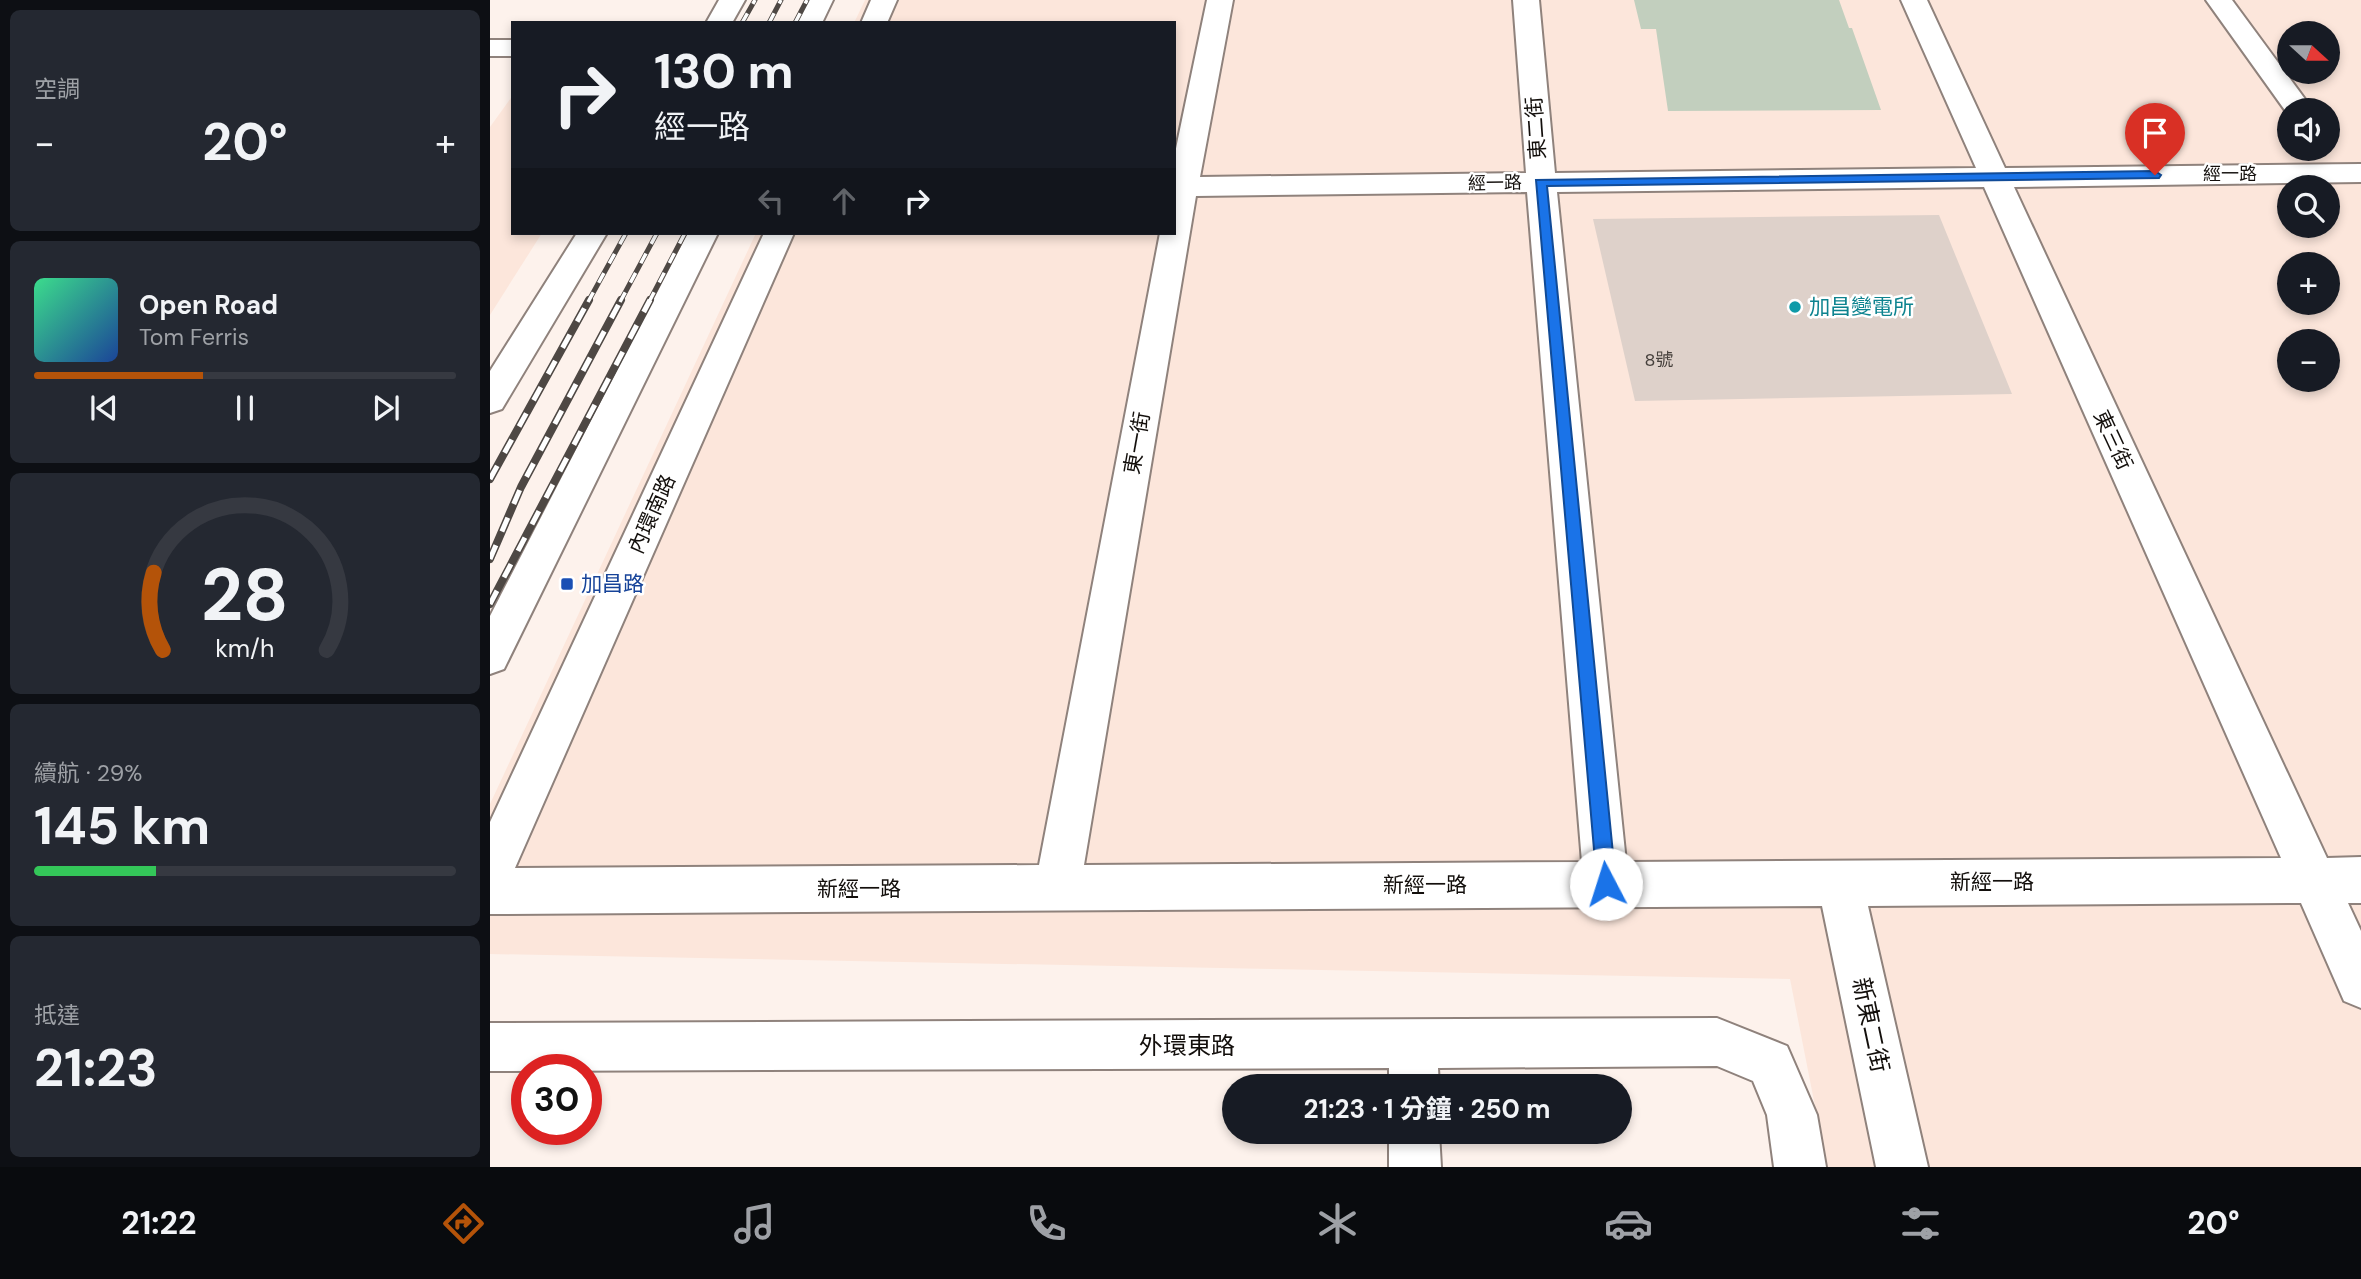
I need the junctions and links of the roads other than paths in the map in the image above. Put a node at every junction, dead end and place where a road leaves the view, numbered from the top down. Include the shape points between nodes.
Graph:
1 (732, 0) edge
2 (820, 0) edge
3 (884, 0) edge
4 (1220, 0) edge
5 (1526, 0) edge
6 (1914, 0) edge
7 (2219, 0) edge
8 (720, 21) edge
9 (809, 21) edge
10 (875, 21) edge
11 (490, 48) edge
12 (511, 48) edge
13 (2290, 98) edge
14 (2338, 161) edge
15 (1992, 176) junction
16 (2356, 181) edge
17 (1541, 183) junction
18 (1179, 187) edge
19 (1176, 204) edge
20 (591, 235) edge
21 (702, 235) edge
22 (778, 235) edge
23 (1171, 235) edge
24 (490, 400) edge
25 (490, 656) edge
26 (490, 872) edge
27 (2314, 880) junction
28 (2361, 880) edge
29 (1839, 883) junction
30 (1606, 884) junction
31 (1058, 887) junction
32 (490, 891) edge
33 (2361, 984) edge
34 (490, 1047) edge
35 (1414, 1065) edge
36 (1414, 1144) edge
37 (1415, 1167) edge
38 (1800, 1167) edge
39 (1902, 1167) edge

1 - 8 street
2 - 9 street
3 - 10 street
4 - 18 street, 東一街
5 - 17 street, 東二街
6 - 15 street, 東三街
7 - 13 street
11 - 12 street
14 - 16 street
15 - 16 street, 經一路
15 - 17 street, 經一路
15 - 27 street, 東三街
17 - 18 street, 經一路
17 - 30 street, 東二街
18 - 19 street, 東一街
20 - 24 street
21 - 25 street
22 - 26 street, 內環南路
23 - 31 street, 東一街
27 - 28 street, 新經一路
27 - 29 street, 新經一路
27 - 33 street, 東三街
29 - 30 street, 新經一路
29 - 39 street, 新東二街
30 - 31 street, 新經一路
31 - 32 street, 新經一路
34 - 35 street, 外環東路
35 - 38 street, 外環東路 via 1717,1042 1770,1063 1791,1115
36 - 37 street

